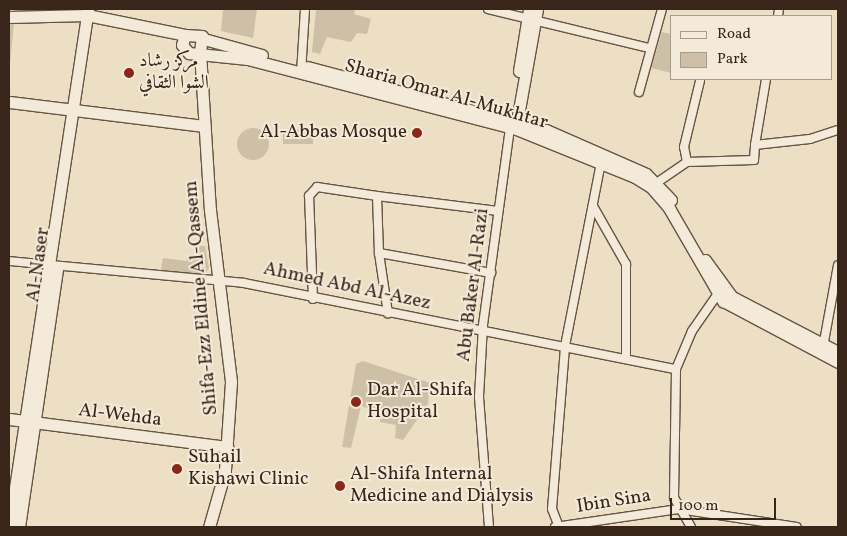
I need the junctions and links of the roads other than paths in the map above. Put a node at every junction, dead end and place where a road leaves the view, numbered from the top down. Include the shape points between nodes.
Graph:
1 (306, 9) edge
2 (488, 9) edge
3 (537, 9) edge
4 (662, 9) edge
5 (90, 16) edge
6 (9, 17) edge
7 (530, 17) edge
8 (185, 35) junction
9 (204, 39) junction
10 (650, 48) junction
11 (185, 50) junction
12 (200, 52) junction
13 (221, 54) junction
14 (301, 69) junction
15 (766, 80) edge
16 (700, 81) dead end
17 (201, 91) junction
18 (639, 92) dead end
19 (9, 102) edge
20 (73, 112) junction
21 (205, 126) junction
22 (513, 127) junction
23 (838, 130) edge
24 (755, 145) junction
25 (601, 162) junction
26 (687, 162) junction
27 (654, 184) junction
28 (377, 196) junction
29 (594, 206) junction
30 (498, 211) junction
31 (379, 253) junction
32 (9, 261) edge
33 (53, 266) junction
34 (838, 266) edge
35 (491, 273) junction
36 (220, 284) junction
37 (717, 295) junction
38 (313, 299) junction
39 (388, 313) junction
40 (483, 331) junction
41 (565, 346) junction
42 (822, 349) junction
43 (838, 352) edge
44 (626, 359) junction
45 (838, 362) edge
46 (676, 369) junction
47 (9, 419) edge
48 (29, 422) junction
49 (227, 447) junction
50 (679, 509) junction
51 (9, 527) edge
52 (19, 527) edge
53 (210, 527) edge
54 (489, 527) edge
55 (554, 527) edge
56 (559, 527) edge
57 (691, 527) edge
58 (797, 527) edge

1 - 14 street
2 - 7 street
3 - 7 main road
4 - 10 street
5 - 6 main road
5 - 8 main road
5 - 11 main road
5 - 20 main road, Al-Naser
7 - 10 street
7 - 22 main road
8 - 9 main road, Sharia Omar Al-Mukhtar via 196,32
8 - 11 main road
9 - 12 main road
9 - 14 main road, Sharia Omar Al-Mukhtar
10 - 18 street
11 - 12 main road, Sharia Omar Al-Mukhtar
11 - 17 main road
12 - 13 main road, Sharia Omar Al-Mukhtar
12 - 17 main road
13 - 14 main road, Sharia Omar Al-Mukhtar
13 - 17 main road via 202,72
14 - 22 main road, Sharia Omar Al-Mukhtar
15 - 24 street
16 - 26 street via 684,148
17 - 21 main road, Shifa-Ezz Eldine Al-Qassem
19 - 20 main road
20 - 21 main road
20 - 33 main road, Al-Naser
21 - 36 main road, Shifa-Ezz Eldine Al-Qassem
22 - 25 main road, Sharia Omar Al-Mukhtar
22 - 27 main road, Sharia Omar Al-Mukhtar
22 - 30 street, Abu Baker Al-Razi
23 - 24 street via 810,139
24 - 26 street via 754,160
25 - 27 main road, Sharia Omar Al-Mukhtar
25 - 29 street
26 - 27 street
27 - 37 main road, Sharia Omar Al-Mukhtar
27 - 42 main road via 732,297
28 - 30 street
28 - 31 street
28 - 38 street via 317,187 310,193
29 - 41 street
29 - 44 street via 626,264
30 - 35 street, Abu Baker Al-Razi
31 - 35 street
31 - 39 street
32 - 33 street, Ahmed Abd Al-Azez
33 - 36 street, Ahmed Abd Al-Azez
33 - 48 main road, Al-Naser
34 - 42 street
35 - 40 street, Abu Baker Al-Razi
36 - 38 street, Ahmed Abd Al-Azez via 244,282
36 - 49 main road, Shifa-Ezz Eldine Al-Qassem via 231,382
37 - 42 main road
37 - 46 street via 692,331
38 - 39 street, Ahmed Abd Al-Azez
39 - 40 street, Ahmed Abd Al-Azez
40 - 41 street, Ahmed Abd Al-Azez
40 - 54 street, Abu Baker Al-Razi via 479,397
41 - 44 street, Ahmed Abd Al-Azez
41 - 56 street via 552,509
42 - 43 main road
42 - 45 main road
44 - 46 street, Ahmed Abd Al-Azez
46 - 50 street via 672,426 674,498
47 - 48 main road, Al-Wehda
48 - 49 main road, Al-Wehda
48 - 51 main road, Al-Naser
48 - 52 main road, Al-Naser
49 - 53 main road, Shifa-Ezz Eldine Al-Qassem
50 - 56 street, Ibin Sina
50 - 57 street
50 - 58 street, Ibin Sina
55 - 56 street, Ibin Sina

